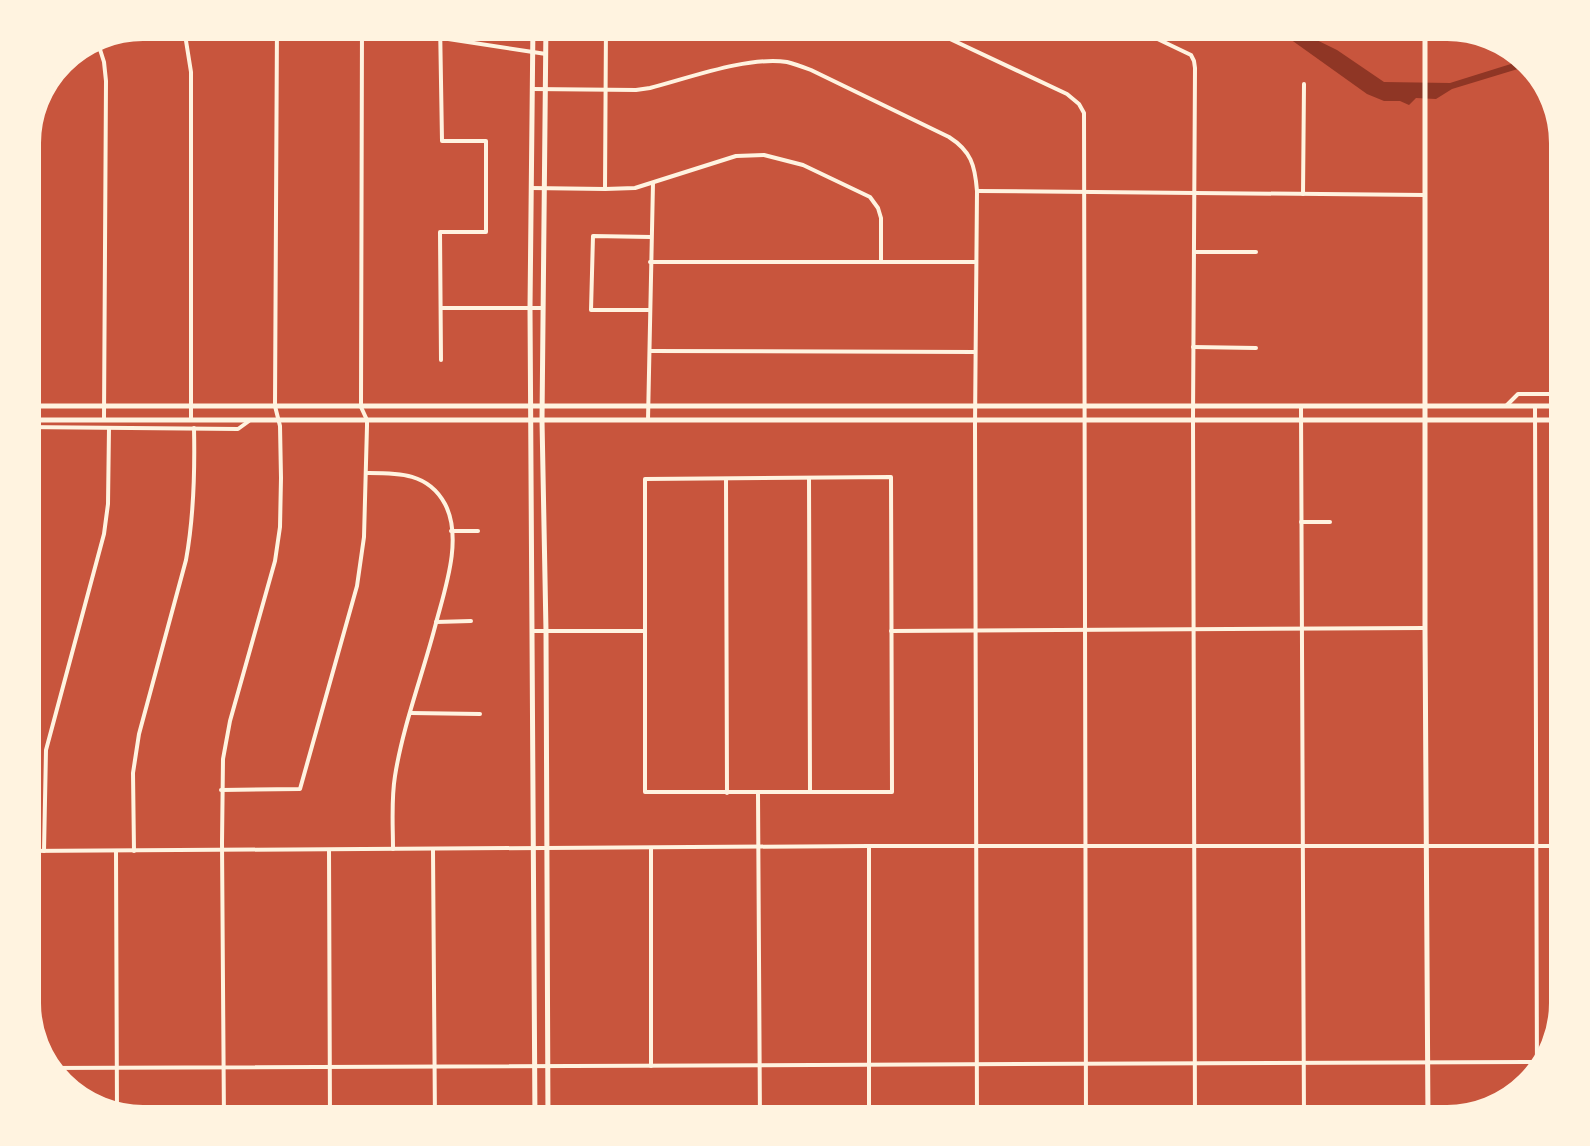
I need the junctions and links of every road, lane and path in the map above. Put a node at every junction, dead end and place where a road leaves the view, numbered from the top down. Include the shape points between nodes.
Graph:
1 (185, 36) edge
2 (277, 36) edge
3 (362, 36) edge
4 (430, 36) edge
5 (533, 36) edge
6 (546, 36) edge
7 (606, 36) edge
8 (944, 36) edge
9 (1151, 36) edge
10 (1425, 36) edge
11 (441, 38) junction
12 (99, 46) edge
13 (532, 52) junction
14 (546, 54) junction
15 (1304, 84) dead end
16 (532, 89) junction
17 (545, 89) junction
18 (606, 90) junction
19 (653, 183) junction
20 (531, 188) junction
21 (544, 188) junction
22 (605, 189) junction
23 (977, 191) junction
24 (1085, 192) junction
25 (1193, 194) junction
26 (1303, 194) junction
27 (1425, 195) junction
28 (651, 237) junction
29 (1194, 252) junction
30 (1256, 252) dead end
31 (650, 262) junction
32 (881, 262) junction
33 (976, 262) junction
34 (441, 308) junction
35 (530, 308) junction
36 (543, 308) junction
37 (650, 310) junction
38 (1193, 347) junction
39 (1256, 348) dead end
40 (650, 351) junction
41 (975, 352) junction
42 (441, 360) dead end
43 (1554, 394) edge
44 (36, 406) edge
45 (103, 406) junction
46 (190, 406) junction
47 (275, 406) junction
48 (1083, 406) junction
49 (1193, 406) junction
50 (1425, 406) junction
51 (1506, 406) junction
52 (1535, 406) junction
53 (1554, 406) edge
54 (361, 407) junction
55 (530, 407) junction
56 (542, 407) junction
57 (649, 407) junction
58 (975, 407) junction
59 (1301, 407) junction
60 (36, 419) edge
61 (104, 419) junction
62 (191, 420) junction
63 (250, 420) junction
64 (279, 420) junction
65 (367, 420) junction
66 (531, 420) junction
67 (542, 420) junction
68 (648, 420) junction
69 (975, 420) junction
70 (1084, 420) junction
71 (1193, 420) junction
72 (1301, 420) junction
73 (1425, 420) junction
74 (1535, 420) junction
75 (1554, 420) edge
76 (36, 427) edge
77 (109, 428) junction
78 (194, 428) junction
79 (366, 473) junction
80 (726, 478) junction
81 (809, 478) junction
82 (1301, 522) junction
83 (1330, 522) dead end
84 (451, 531) junction
85 (478, 531) dead end
86 (471, 621) dead end
87 (436, 622) junction
88 (1302, 628) junction
89 (1425, 628) junction
90 (1084, 629) junction
91 (1193, 629) junction
92 (975, 630) junction
93 (533, 631) junction
94 (546, 631) junction
95 (645, 631) junction
96 (891, 631) junction
97 (411, 713) junction
98 (480, 714) dead end
99 (221, 790) junction
100 (810, 792) junction
101 (727, 793) junction
102 (758, 793) junction
103 (869, 846) junction
104 (976, 846) junction
105 (1085, 846) junction
106 (1194, 846) junction
107 (1302, 846) junction
108 (1535, 846) junction
109 (1554, 846) edge
110 (1426, 847) junction
111 (651, 848) junction
112 (759, 848) junction
113 (393, 849) junction
114 (433, 849) junction
115 (534, 849) junction
116 (547, 849) junction
117 (223, 850) junction
118 (329, 850) junction
119 (36, 851) edge
120 (44, 851) junction
121 (116, 851) junction
122 (134, 851) junction
123 (1536, 1062) joint
124 (1304, 1063) junction
125 (1195, 1064) junction
126 (1428, 1064) junction
127 (869, 1065) junction
128 (977, 1065) junction
129 (1087, 1065) junction
130 (651, 1066) junction
131 (759, 1066) junction
132 (329, 1067) junction
133 (435, 1067) junction
134 (535, 1067) junction
135 (547, 1067) junction
136 (58, 1068) edge
137 (116, 1068) junction
138 (224, 1068) junction
139 (117, 1106) edge
140 (224, 1110) edge
141 (330, 1110) edge
142 (435, 1110) edge
143 (535, 1110) edge
144 (548, 1110) edge
145 (760, 1110) edge
146 (869, 1110) edge
147 (977, 1110) edge
148 (1086, 1110) edge
149 (1195, 1110) edge
150 (1304, 1110) edge
151 (1428, 1110) edge

1 - 46 street via 191,72
2 - 47 street
3 - 54 street
4 - 11 street
5 - 13 main road
6 - 14 main road
7 - 18 street
8 - 24 street via 1079,104 1085,124
9 - 25 street via 1194,61
10 - 27 main road
11 - 13 street
11 - 34 street via 442,141 486,141 486,232 440,232
12 - 45 street via 106,81
13 - 14 street
13 - 16 main road
14 - 17 main road
15 - 26 street
16 - 17 street
16 - 20 main road
17 - 18 street
17 - 21 main road
18 - 22 street
18 - 23 street via 650,88 748,62 790,62 961,145 970,156
19 - 22 street
19 - 28 street
19 - 32 street via 736,156 764,155 803,165 870,197 881,218
20 - 21 street
20 - 35 main road
21 - 22 street
21 - 36 main road
23 - 24 street
23 - 33 street
24 - 25 street
24 - 48 street
25 - 26 street
25 - 29 street
26 - 27 street
27 - 50 main road
28 - 31 street
28 - 37 street via 593,236 591,310
29 - 30 street
29 - 38 street
31 - 32 street
31 - 37 street
32 - 33 street
33 - 41 street
34 - 35 street
34 - 42 street
35 - 36 street
35 - 55 main road
36 - 56 main road
37 - 40 street
38 - 39 street
38 - 49 street
40 - 41 street
40 - 57 street
41 - 58 street
43 - 51 street via 1518,394
44 - 45 main road
45 - 46 main road
45 - 61 street
46 - 47 main road
46 - 62 street
47 - 54 main road
47 - 64 street
48 - 49 main road
48 - 58 main road
48 - 70 street
49 - 59 main road
49 - 71 street
50 - 51 main road
50 - 59 main road
50 - 73 main road
51 - 52 main road
52 - 53 main road
52 - 74 street
54 - 55 main road
54 - 65 street
55 - 56 main road
55 - 66 main road
56 - 57 main road
56 - 67 main road
57 - 58 main road
57 - 68 street
58 - 69 street
59 - 72 street
60 - 61 main road
61 - 62 main road
62 - 63 main road
63 - 64 main road
63 - 78 street via 238,429
64 - 65 main road
64 - 99 street via 280,527 275,561 230,721
65 - 66 main road
65 - 79 street
66 - 67 main road
66 - 93 main road
67 - 68 main road
67 - 94 main road
68 - 69 main road
69 - 70 main road
69 - 92 street
70 - 71 main road
70 - 90 street
71 - 72 main road
71 - 91 street
72 - 73 main road
72 - 82 street
73 - 74 main road
73 - 89 main road
74 - 75 main road
74 - 108 street
76 - 77 street
77 - 78 street
77 - 120 street via 104,534 46,750
78 - 122 street via 191,535 135,756
79 - 84 street via 402,473 424,482 446,506
79 - 99 street via 357,586 300,789
80 - 81 street
80 - 95 street via 645,479
80 - 101 street
81 - 96 street via 891,477
81 - 100 street
82 - 83 street
82 - 88 street
84 - 85 street
84 - 87 street via 449,574
86 - 87 street
87 - 97 street
88 - 89 street
88 - 91 street
88 - 107 street
89 - 110 main road
90 - 91 street
90 - 92 street
90 - 105 street
91 - 106 street
92 - 96 street
92 - 104 street
93 - 94 street
93 - 115 main road
94 - 95 street
94 - 116 main road
95 - 101 street via 645,792
96 - 100 street via 892,792
97 - 98 street
97 - 113 street via 395,776
99 - 117 street
100 - 102 street
101 - 102 street
102 - 112 street
103 - 104 street
103 - 112 street
103 - 127 street
104 - 105 street
104 - 128 street
105 - 106 street
105 - 129 street
106 - 107 street
106 - 125 street
107 - 110 street
107 - 124 street
108 - 109 street
108 - 110 street
108 - 123 street
110 - 126 main road
111 - 112 street
111 - 116 street
111 - 130 street
112 - 131 street
113 - 114 street
113 - 118 street
114 - 115 street
114 - 133 street
115 - 116 street
115 - 134 main road
116 - 135 main road
117 - 118 street
117 - 122 street
117 - 138 street
118 - 132 street
119 - 120 street
120 - 121 street
121 - 122 street
121 - 137 street
123 - 126 street
124 - 125 street
124 - 126 street
124 - 150 street
125 - 129 street
125 - 149 street
126 - 151 main road
127 - 128 street
127 - 131 street
127 - 146 street
128 - 129 street
128 - 147 street
129 - 148 street
130 - 131 street
130 - 135 street
131 - 145 street
132 - 133 street
132 - 138 street
132 - 141 street
133 - 134 street
133 - 142 street
134 - 135 street
134 - 143 main road
135 - 144 main road
136 - 137 street
137 - 138 street
137 - 139 street
138 - 140 street

